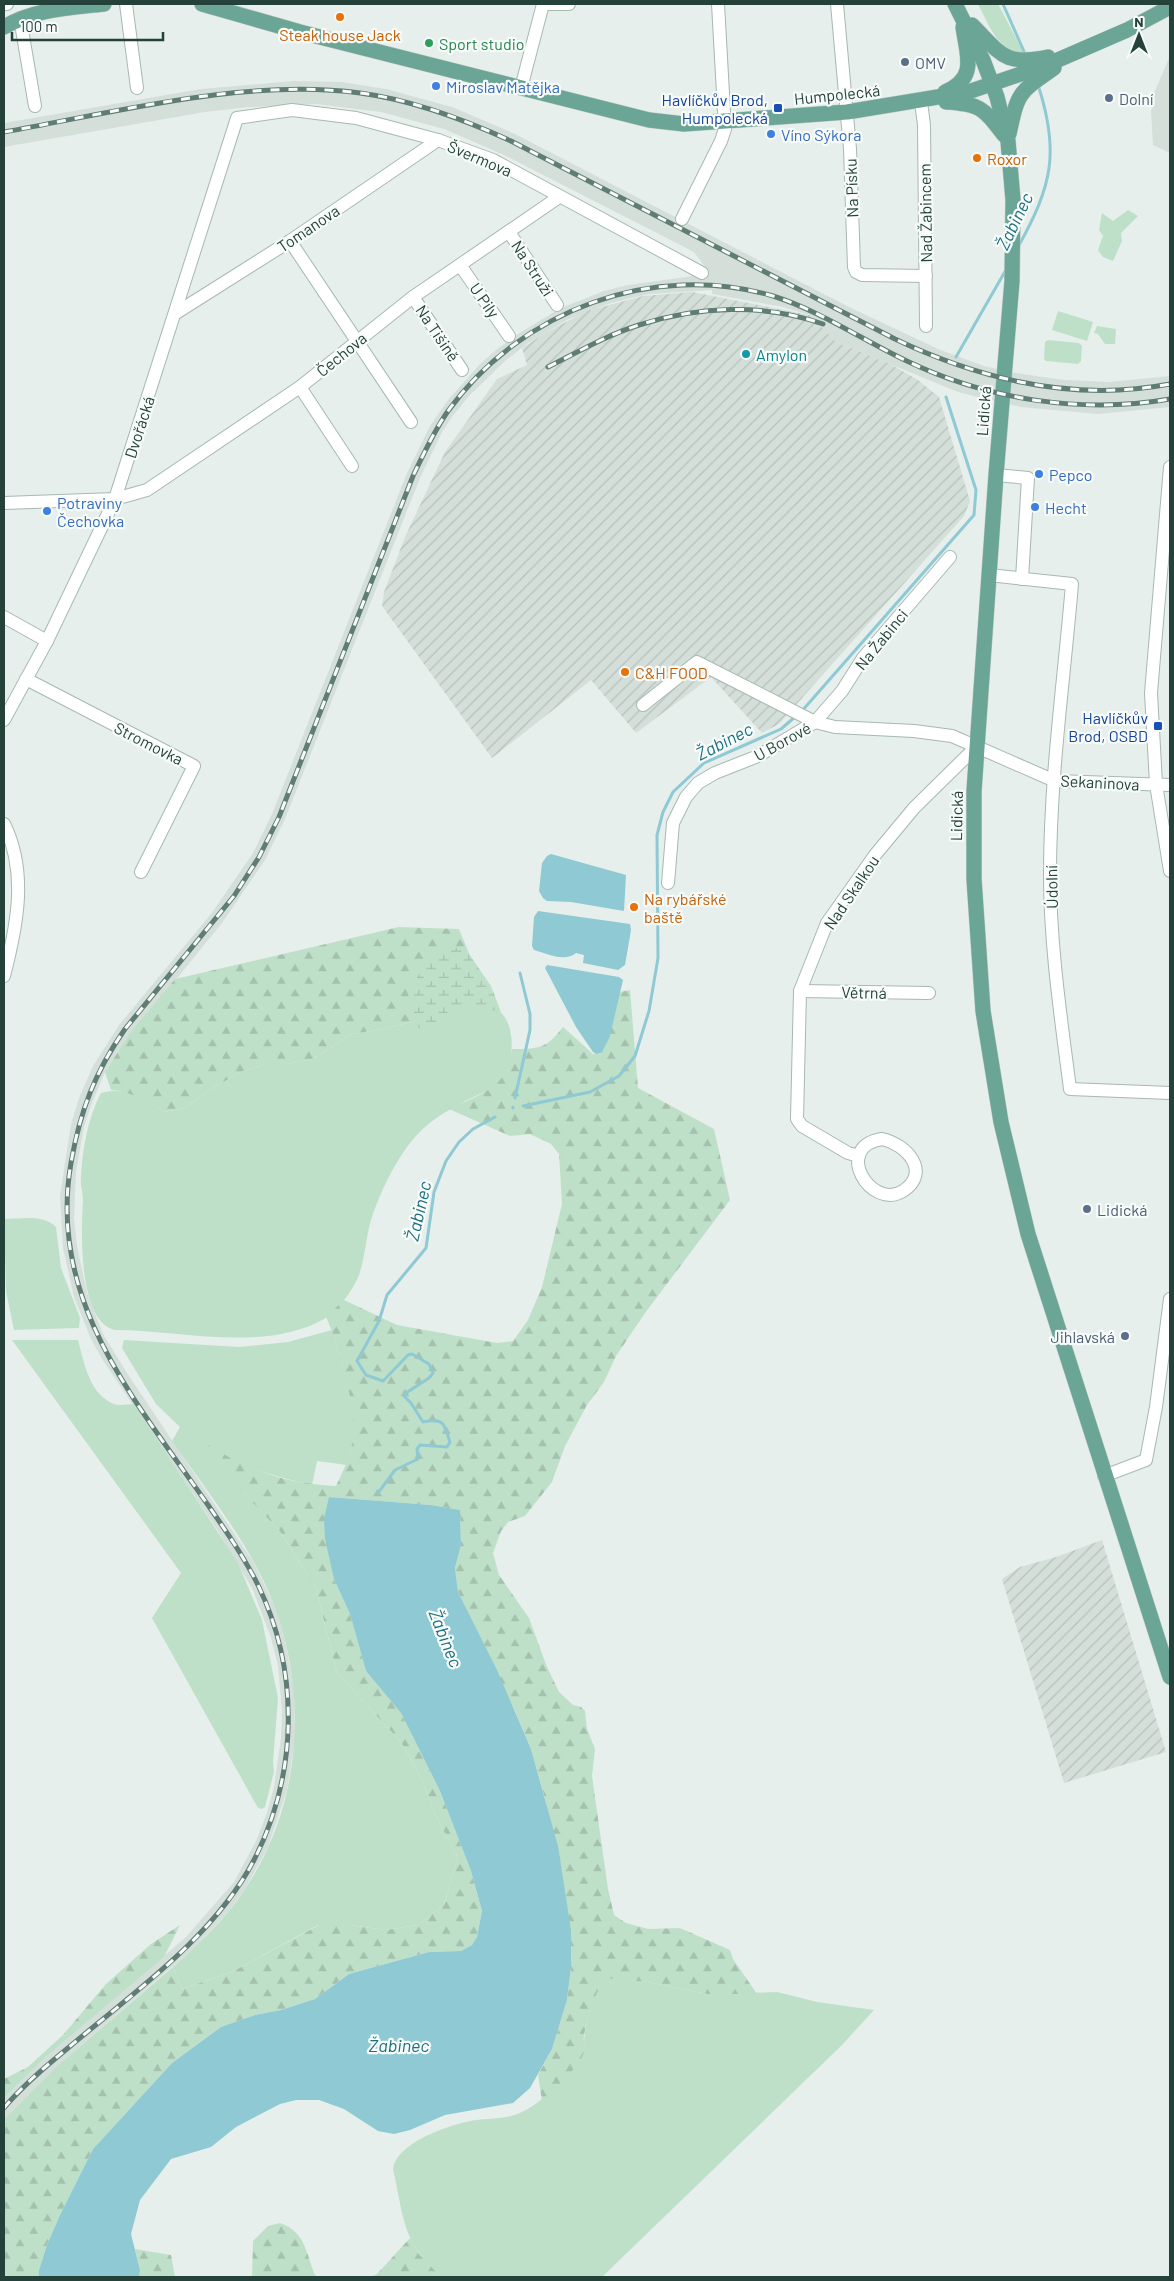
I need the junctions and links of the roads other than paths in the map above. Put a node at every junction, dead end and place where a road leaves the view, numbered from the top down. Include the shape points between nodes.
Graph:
1 (104, 4) edge
2 (126, 4) edge
3 (202, 4) edge
4 (543, 4) edge
5 (548, 4) edge
6 (570, 4) edge
7 (718, 4) edge
8 (837, 4) edge
9 (54, 6) edge
10 (1170, 7) edge
11 (960, 16) edge
12 (20, 18) junction
13 (4, 27) edge
14 (1044, 66) junction
15 (994, 85) junction
16 (137, 88) dead end
17 (521, 88) junction
18 (921, 102) junction
19 (35, 106) dead end
20 (847, 112) junction
21 (237, 118) joint
22 (726, 122) junction
23 (438, 140) junction
24 (1008, 141) junction
25 (559, 197) junction
26 (682, 219) dead end
27 (509, 232) junction
28 (290, 241) junction
29 (460, 265) junction
30 (702, 273) dead end
31 (926, 276) junction
32 (413, 297) junction
33 (557, 305) dead end
34 (176, 313) junction
35 (926, 326) dead end
36 (509, 336) dead end
37 (356, 341) junction
38 (462, 370) dead end
39 (300, 387) junction
40 (411, 422) dead end
41 (352, 466) dead end
42 (1170, 467) edge
43 (996, 475) junction
44 (115, 499) junction
45 (4, 503) edge
46 (950, 557) dead end
47 (988, 575) junction
48 (1022, 579) junction
49 (1165, 593) edge
50 (4, 617) edge
51 (47, 641) junction
52 (26, 679) junction
53 (642, 705) dead end
54 (4, 720) edge
55 (809, 720) junction
56 (976, 747) junction
57 (1055, 781) junction
58 (1156, 784) junction
59 (1170, 785) edge
60 (4, 824) edge
61 (1170, 871) edge
62 (141, 872) dead end
63 (668, 884) dead end
64 (4, 976) edge
65 (800, 991) junction
66 (929, 993) dead end
67 (1170, 1093) edge
68 (859, 1156) junction
69 (1170, 1299) edge
70 (1169, 1316) edge
71 (1104, 1476) junction
72 (1170, 1677) edge

1 - 9 main road
2 - 16 street
3 - 17 main road, Humpolecká
4 - 17 street
5 - 6 street
7 - 22 street
8 - 20 street, Na Písku
9 - 12 main road
10 - 14 main road via 1127,30
11 - 14 main road via 1008,57
11 - 15 main road, Lidická
11 - 18 main road, Humpolecká via 968,60 967,75 957,86
12 - 13 main road
12 - 19 street
14 - 15 main road, Humpolecká
14 - 24 main road, Lidická via 1020,95
15 - 18 main road, Humpolecká
15 - 24 main road, Lidická
17 - 22 main road, Humpolecká via 662,123
18 - 20 main road, Humpolecká
18 - 24 main road, Humpolecká via 978,106
18 - 31 street, Nad Žabincem
20 - 22 main road, Humpolecká
20 - 31 street, Na Písku via 856,272 862,275
21 - 23 street, Švermova via 292,110 356,118
21 - 34 street, Dvořácká
22 - 26 street via 721,141
23 - 25 street, Švermova via 493,160
23 - 28 street, Tomanova
24 - 43 main road, Lidická via 1014,231
25 - 27 street, Čechova
25 - 30 street, Švermova
27 - 29 street, Čechova
27 - 33 street, Na Struži
28 - 34 street, Tomanova
28 - 37 street
29 - 32 street, Čechova
29 - 36 street, U Pily
31 - 35 street, Nad Žabincem
32 - 37 street, Čechova
32 - 38 street, Na Tišině
34 - 44 street, Dvořácká
37 - 39 street, Čechova
37 - 40 street
39 - 41 street
39 - 44 street, Čechova via 147,490
42 - 49 street
43 - 47 main road, Lidická
43 - 48 street via 1028,478
44 - 45 street, Čechova
44 - 51 street, Dvořácká
46 - 55 street, Na Žabinci via 863,658 842,691
47 - 48 street
47 - 56 main road, Lidická
48 - 57 street, Údolní via 1072,584
49 - 58 street via 1151,686
50 - 51 street
51 - 52 street, Dvořácká
52 - 54 street, Dvořácká
52 - 62 street, Stromovka via 194,766
53 - 55 street via 697,662
55 - 56 street, U Borové via 835,727 952,736
55 - 63 street, U Borové via 758,756 715,772 698,783 686,797 673,823
56 - 57 street, Sekaninova
56 - 65 street, Nad Skalkou via 914,808 875,855 827,923
56 - 71 main road, Lidická via 973,846 978,948 983,1011 999,1113 1028,1234
57 - 58 street, Sekaninova
57 - 67 street, Údolní via 1050,875 1055,977 1070,1089
58 - 59 street, Sekaninova
58 - 61 street
60 - 64 street via 15,853 19,886
65 - 66 street, Větrná
65 - 68 street, Nad Skalkou via 797,1119 802,1126
68 - 68 street via 866,1145 874,1141 882,1139 899,1144 912,1156 915,1164 913,1181 894,1194 878,1192 863,1179 858,1166
69 - 70 street
70 - 71 street via 1146,1460
71 - 72 main road, Lidická

